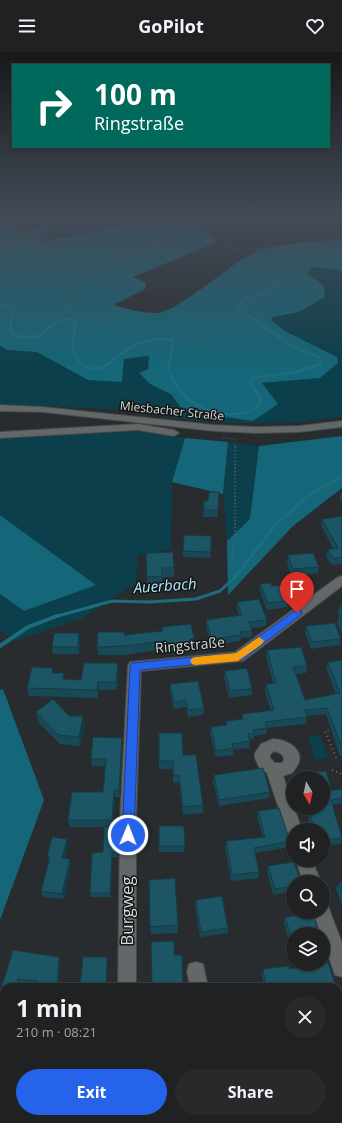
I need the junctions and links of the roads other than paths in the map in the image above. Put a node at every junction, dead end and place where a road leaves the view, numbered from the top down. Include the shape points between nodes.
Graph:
1 (0, 408) edge
2 (342, 424) edge
3 (174, 433) dead end
4 (0, 435) edge
5 (342, 580) edge
6 (135, 666) joint
7 (273, 770) dead end
8 (292, 823) edge
9 (324, 919) edge
10 (342, 968) edge
11 (127, 983) edge

1 - 2 street, Miesbacher Straße via 89,413 217,429 262,430
3 - 4 street via 138,427
5 - 6 street, Ringstraße via 238,657
6 - 11 street, Burgweg via 128,819
7 - 8 street
9 - 10 street

